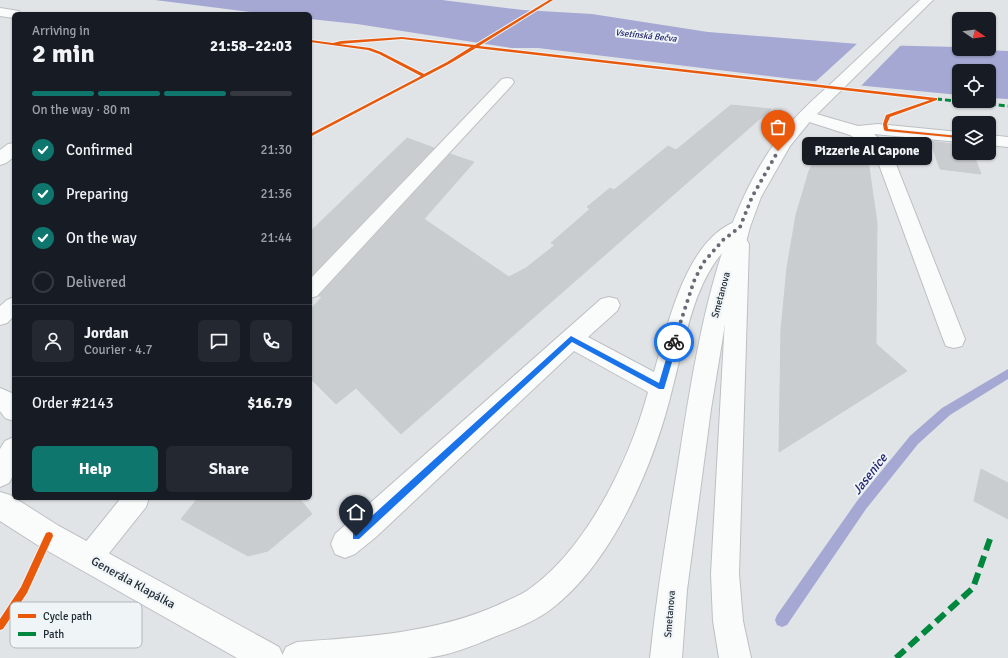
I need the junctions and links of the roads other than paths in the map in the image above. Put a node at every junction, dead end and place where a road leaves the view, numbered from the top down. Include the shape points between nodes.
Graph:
1 (927, 0) edge
2 (0, 12) edge
3 (12, 14) edge
4 (507, 82) dead end
5 (806, 116) junction
6 (858, 131) junction
7 (952, 136) edge
8 (996, 141) edge
9 (1008, 142) edge
10 (12, 149) edge
11 (0, 158) edge
12 (740, 227) junction
13 (312, 289) edge
14 (609, 304) dead end
15 (12, 307) edge
16 (0, 317) edge
17 (571, 338) junction
18 (954, 339) dead end
19 (662, 387) junction
20 (0, 399) edge
21 (12, 408) edge
22 (12, 453) edge
23 (0, 474) edge
24 (135, 500) edge
25 (0, 505) edge
26 (345, 544) dead end
27 (88, 558) junction
28 (268, 658) edge
29 (297, 658) edge
30 (666, 658) edge
31 (735, 658) edge

1 - 5 street, Smetanova
2 - 3 street
4 - 13 lane
5 - 6 street
5 - 12 street, Smetanova via 783,143 764,174
6 - 7 street via 878,129
6 - 18 street via 876,142 886,156
8 - 9 street
10 - 11 street
12 - 19 street via 723,240 703,263 694,281
12 - 30 street, Smetanova via 715,318 699,409 672,590
12 - 31 street via 725,574 728,621
14 - 17 street
15 - 16 lane
17 - 19 street
17 - 26 street
19 - 29 street via 640,455 607,518 573,570 538,601 473,632 436,642 360,653
20 - 21 street
22 - 23 street
24 - 27 lane
25 - 27 street, Generála Klapálka
27 - 28 street, Generála Klapálka

